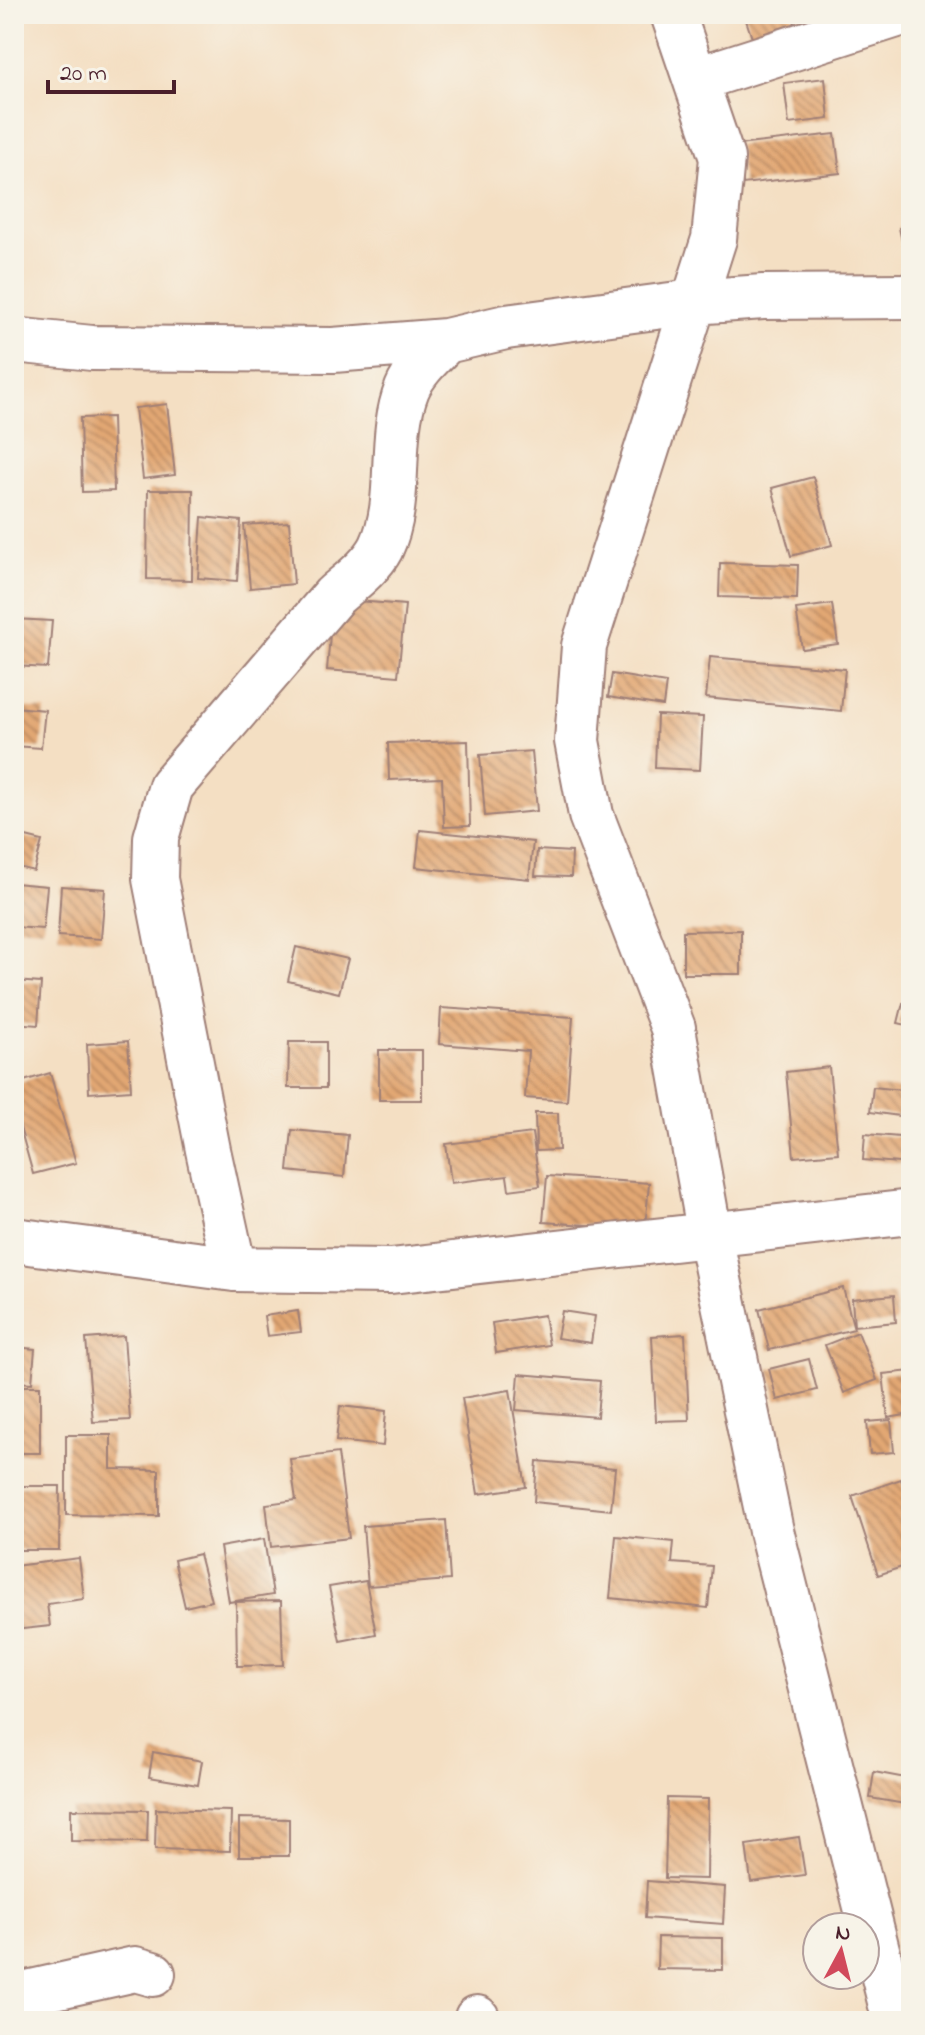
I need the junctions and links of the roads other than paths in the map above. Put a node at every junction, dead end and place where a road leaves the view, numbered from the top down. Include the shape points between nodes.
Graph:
1 (673, 14) edge
2 (900, 14) edge
3 (697, 79) junction
4 (911, 296) edge
5 (693, 302) junction
6 (14, 340) edge
7 (446, 341) junction
8 (911, 1212) edge
9 (710, 1236) junction
10 (14, 1240) edge
11 (234, 1269) junction
12 (153, 1974) dead end
13 (14, 1996) edge
14 (895, 2021) edge

1 - 3 street
2 - 3 street
3 - 5 street via 722,158 714,239
4 - 5 street
5 - 7 street via 506,327
5 - 9 street via 584,646 577,741 591,815 673,1028
6 - 7 street via 92,348 333,350
7 - 11 street via 407,388 388,529 379,551 171,786 156,838 155,879
8 - 9 street
9 - 11 street via 391,1271
9 - 14 street via 771,1531
10 - 11 street
12 - 13 street via 135,1969

